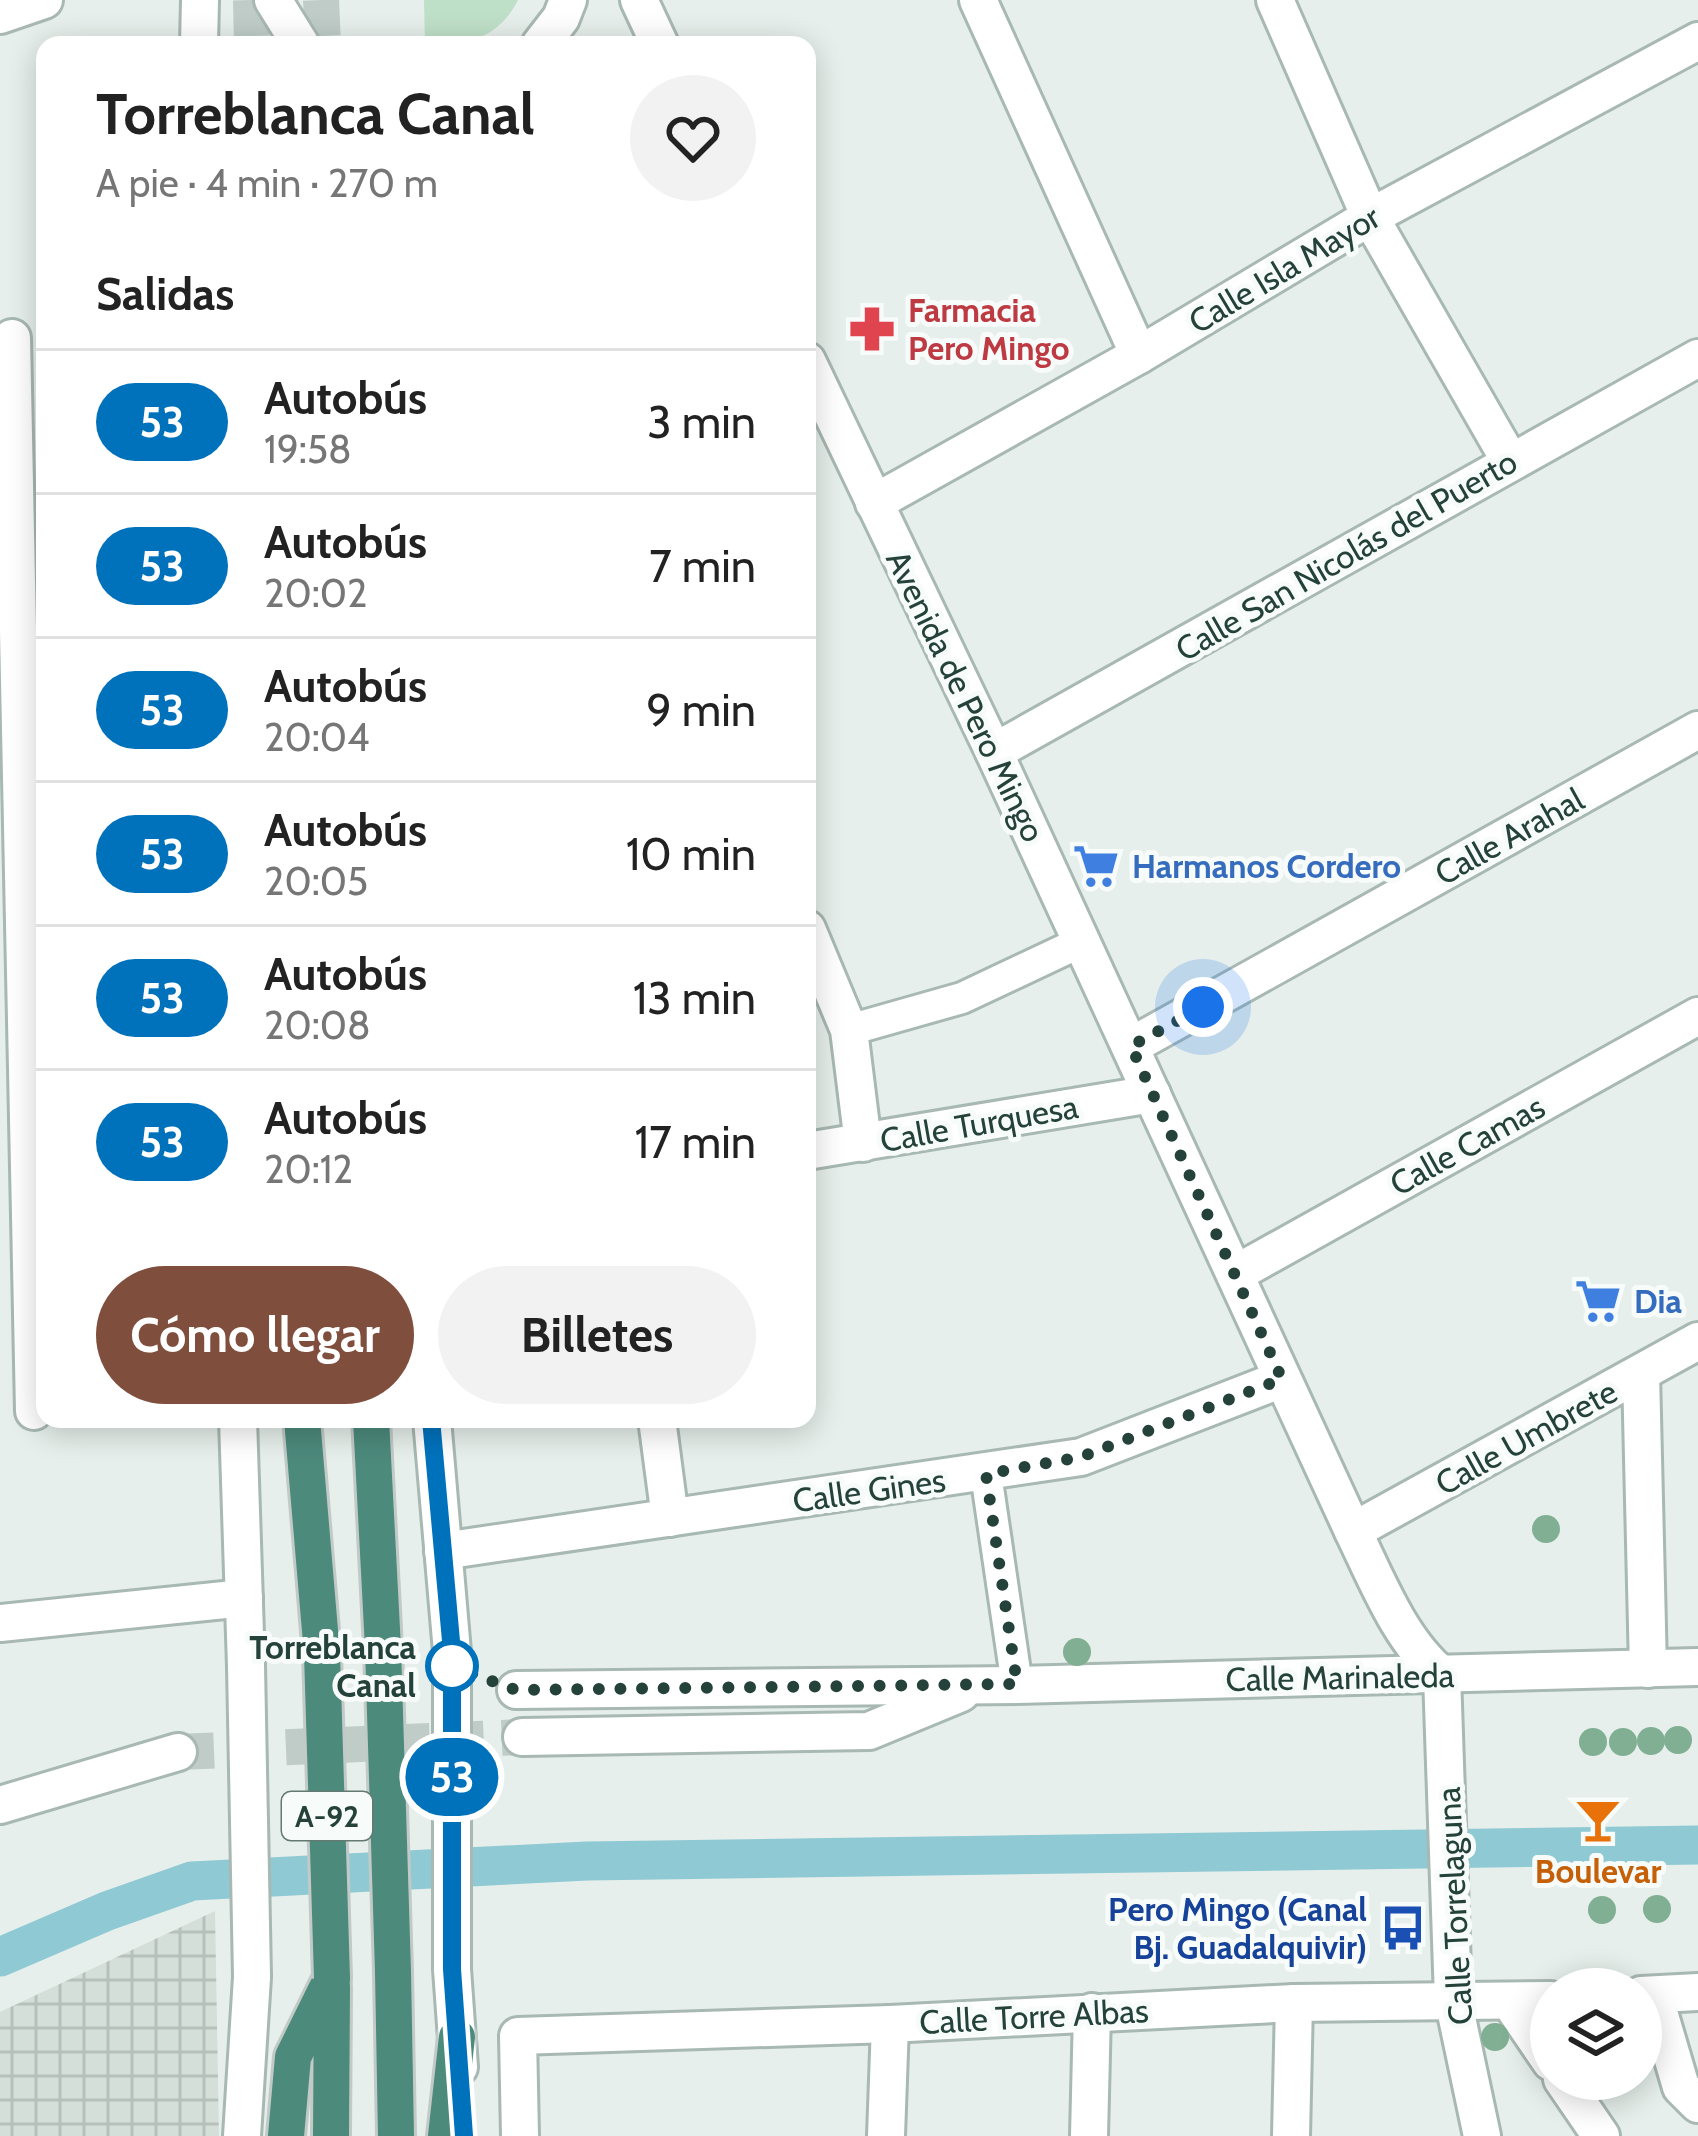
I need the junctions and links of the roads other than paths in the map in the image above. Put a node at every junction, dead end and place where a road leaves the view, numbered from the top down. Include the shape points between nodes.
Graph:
1 (44, 0) edge
2 (200, 0) edge
3 (273, 0) edge
4 (568, 0) edge
5 (639, 0) edge
6 (978, 0) edge
7 (1275, 0) edge
8 (0, 15) edge
9 (199, 36) edge
10 (295, 36) edge
11 (547, 36) edge
12 (656, 36) edge
13 (1698, 41) edge
14 (1370, 217) junction
15 (19, 337) edge
16 (1139, 355) junction
17 (1698, 358) edge
18 (816, 380) edge
19 (1510, 461) junction
20 (874, 503) junction
21 (1698, 730) edge
22 (994, 752) junction
23 (22, 786) edge
24 (1083, 941) junction
25 (816, 951) edge
26 (23, 997) edge
27 (1698, 1016) edge
28 (849, 1030) junction
29 (1131, 1046) junction
30 (1152, 1094) junction
31 (863, 1143) junction
32 (816, 1150) edge
33 (1235, 1274) junction
34 (1698, 1341) edge
35 (1641, 1373) junction
36 (1282, 1379) junction
37 (26, 1411) edge
38 (238, 1428) edge
39 (303, 1428) edge
40 (371, 1428) edge
41 (432, 1428) edge
42 (658, 1428) edge
43 (986, 1474) junction
44 (670, 1518) junction
45 (1353, 1531) junction
46 (443, 1551) junction
47 (244, 1598) junction
48 (0, 1623) edge
49 (1698, 1667) edge
50 (1648, 1669) junction
51 (1442, 1675) junction
52 (999, 1685) junction
53 (516, 1690) dead end
54 (522, 1737) tunnel mouth
55 (178, 1752) tunnel mouth
56 (0, 1805) edge
57 (332, 1978) junction
58 (1698, 1992) edge
59 (1662, 1994) edge
60 (1453, 1999) junction
61 (1530, 2001) edge
62 (1510, 2002) junction
63 (1294, 2003) junction
64 (1092, 2012) junction
65 (890, 2024) junction
66 (1530, 2031) edge
67 (1662, 2036) edge
68 (458, 2038) junction
69 (1576, 2100) edge
70 (1698, 2104) edge
71 (242, 2136) edge
72 (286, 2136) edge
73 (331, 2136) edge
74 (396, 2136) edge
75 (446, 2136) edge
76 (464, 2136) edge
77 (520, 2136) edge
78 (886, 2136) edge
79 (1089, 2136) edge
80 (1291, 2136) edge
81 (1482, 2136) edge
82 (1601, 2136) edge

1 - 8 street
2 - 9 street
3 - 10 street
4 - 11 street
5 - 12 street
6 - 16 street
7 - 14 street
13 - 14 street, Calle Isla Mayor
14 - 16 street, Calle Isla Mayor
14 - 19 street
15 - 23 street
16 - 20 street, Calle Isla Mayor
17 - 19 street, Calle San Nicolás del Puerto
18 - 20 street, Avenida de Pero Mingo
19 - 22 street, Calle San Nicolás del Puerto
20 - 22 street, Avenida de Pero Mingo
21 - 29 street, Calle Arahal
22 - 24 street, Avenida de Pero Mingo
23 - 26 street
24 - 28 street via 962,998
24 - 29 street, Avenida de Pero Mingo
25 - 28 street
26 - 37 street
27 - 33 street, Calle Camas
28 - 31 street
29 - 30 street, Avenida de Pero Mingo
30 - 31 street, Calle Turquesa
30 - 33 street, Avenida de Pero Mingo
31 - 32 street, Calle Turquesa
33 - 36 street, Avenida de Pero Mingo
34 - 35 street, Calle Umbrete
35 - 45 street, Calle Umbrete
35 - 50 street
36 - 43 street, Calle Gines via 1081,1457
36 - 45 street, Avenida de Pero Mingo
38 - 47 street
39 - 57 highway, A-92, bridge via 322,1654
40 - 74 highway, A-92, bridge
41 - 46 street
42 - 44 street
43 - 44 street, Calle Gines
43 - 52 street
44 - 46 street, Calle Gines
45 - 51 street, Avenida de Pero Mingo via 1426,1663
46 - 68 street, bridge
47 - 48 street
47 - 71 street, bridge via 252,1977
49 - 50 street, Calle Marinaleda
50 - 51 street, Calle Marinaleda
51 - 52 street, Calle Marinaleda
51 - 60 street, Calle Torrelaguna
52 - 53 street, Calle Marinaleda
52 - 54 street, Calle Marinaleda via 869,1731
55 - 56 street
57 - 72 highway via 293,2057
57 - 73 highway, A-92
58 - 59 street
60 - 62 street, Calle Torre Albas
60 - 63 street, Calle Torre Albas
60 - 81 street, Calle Torrelaguna
61 - 62 street, Calle Torre Albas
62 - 66 street
63 - 64 street, Calle Torre Albas
63 - 80 street
64 - 65 street, Calle Torre Albas
64 - 79 street
65 - 77 street, Calle Torre Albas via 518,2036
65 - 78 street
67 - 70 street via 1681,2087
68 - 75 highway
68 - 76 street
69 - 82 street

